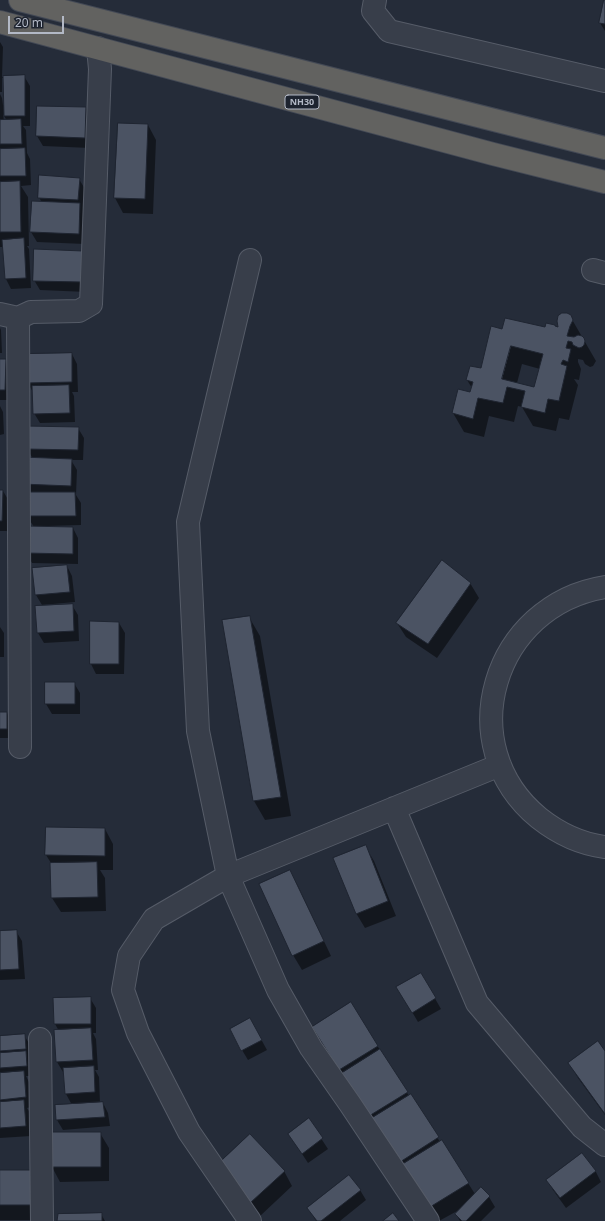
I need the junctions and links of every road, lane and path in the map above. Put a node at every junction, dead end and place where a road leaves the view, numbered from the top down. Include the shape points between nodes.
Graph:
1 (20, 0) edge
2 (375, 0) edge
3 (46, 3) edge
4 (0, 22) edge
5 (98, 48) junction
6 (605, 81) edge
7 (605, 148) edge
8 (605, 182) edge
9 (250, 260) dead end
10 (9, 316) edge
11 (605, 587) edge
12 (20, 747) dead end
13 (500, 765) junction
14 (394, 808) junction
15 (605, 847) edge
16 (228, 876) junction
17 (40, 1039) dead end
18 (605, 1145) edge
19 (42, 1221) edge
20 (250, 1221) edge
21 (428, 1221) edge

1 - 3 highway
2 - 6 street via 373,11 389,31
3 - 7 highway
4 - 5 highway, NH30
5 - 8 highway, NH30
5 - 10 street via 100,69 91,304 80,312 31,312
9 - 16 street via 188,522 198,731
10 - 12 street
11 - 13 street via 566,599 549,609 520,635 509,651 500,669 492,707 492,733
13 - 14 street
13 - 15 street via 520,798 548,825 565,835
14 - 16 street
14 - 18 street via 477,1003 582,1127
16 - 20 street via 154,919 128,956 123,990 138,1033 189,1132
16 - 21 street via 278,990 311,1048
17 - 19 street

